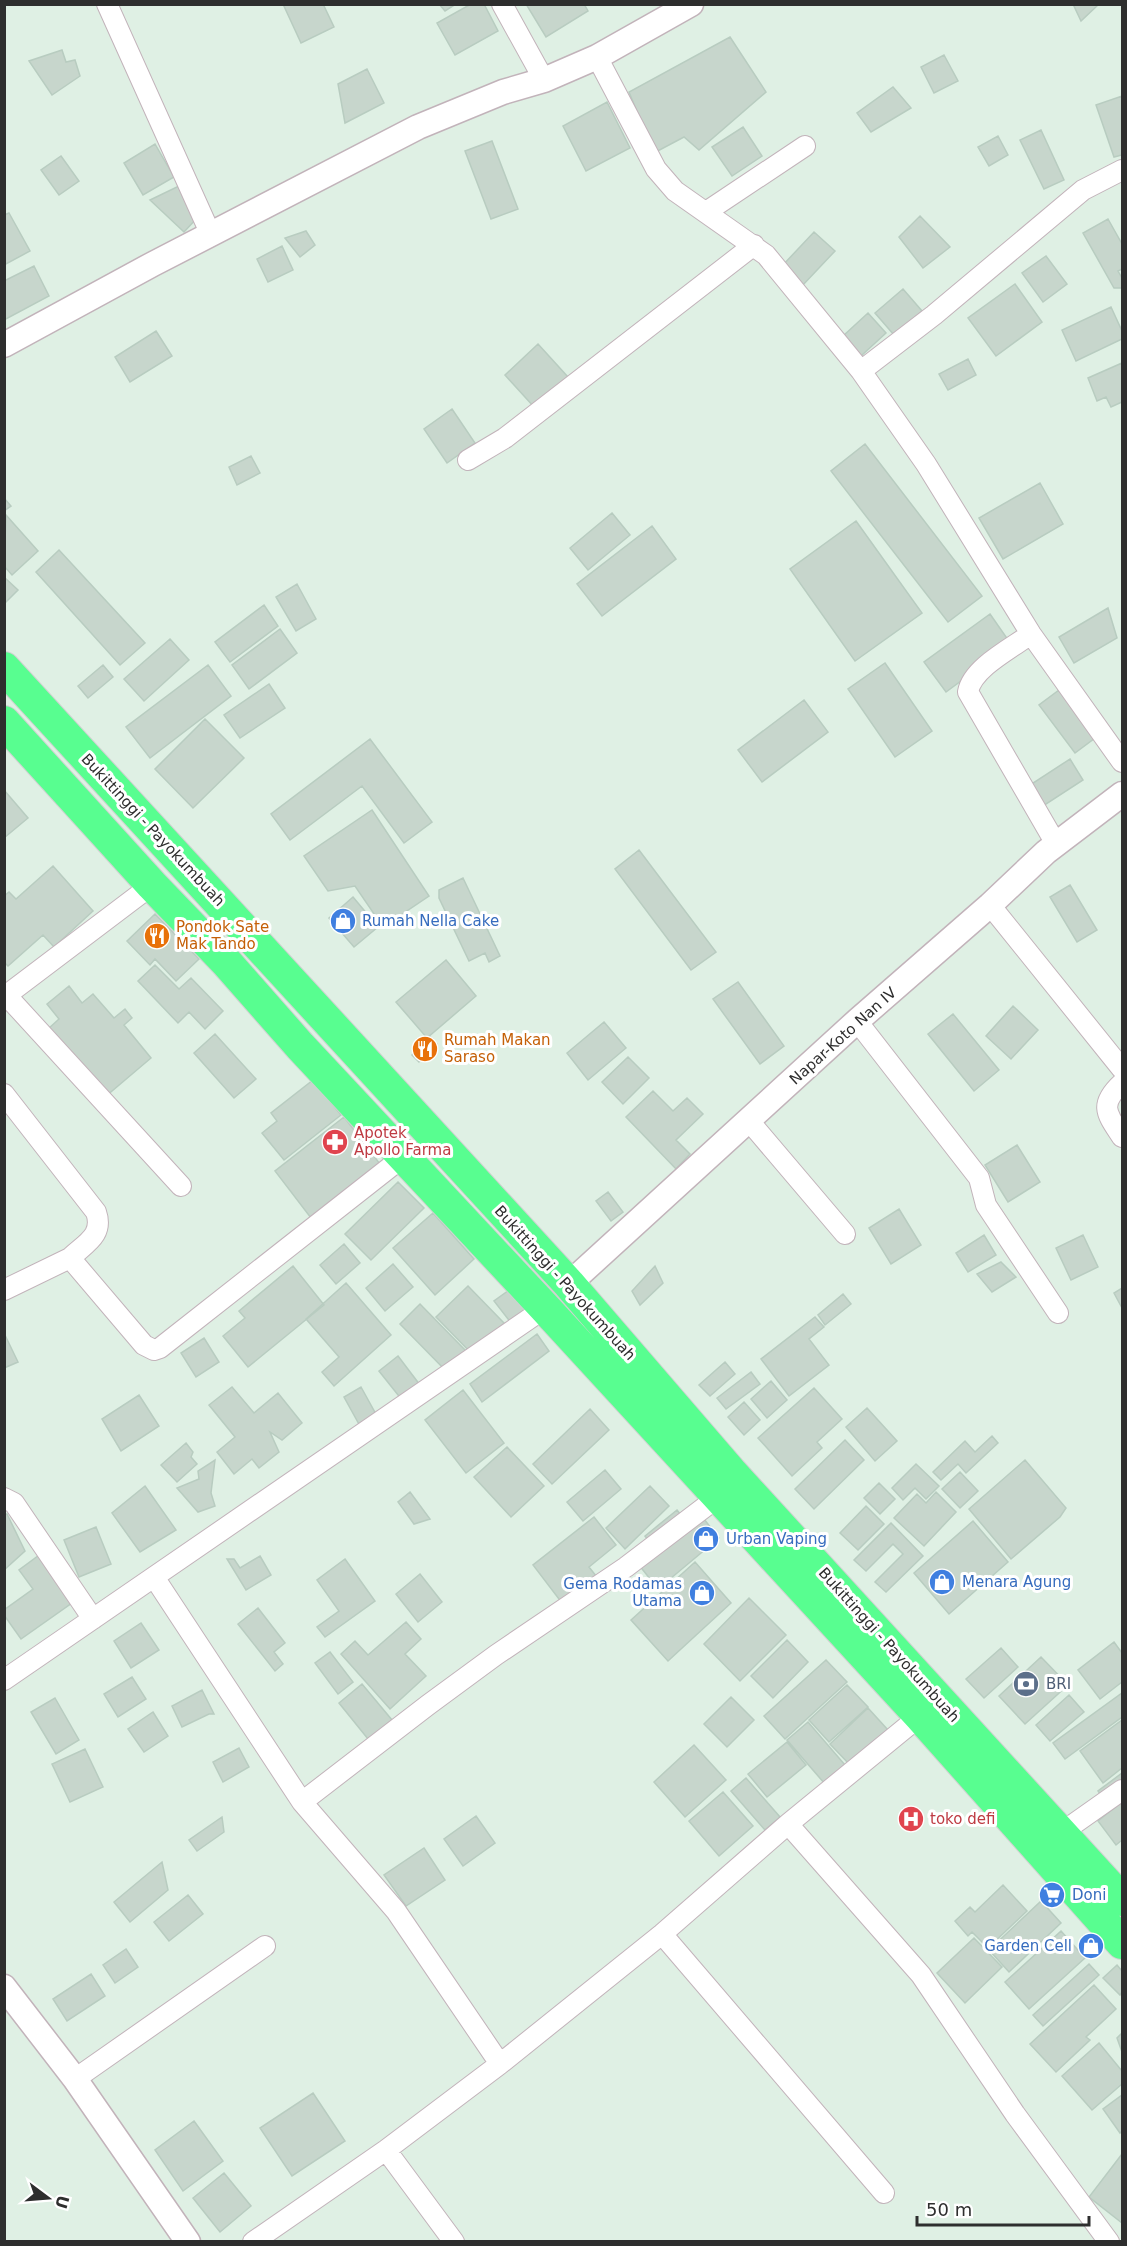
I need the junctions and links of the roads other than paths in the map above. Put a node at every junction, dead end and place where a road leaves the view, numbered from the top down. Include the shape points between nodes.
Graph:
1 (107, 4) edge
2 (502, 4) edge
3 (691, 4) edge
4 (597, 57) junction
5 (544, 80) junction
6 (805, 146) dead end
7 (1122, 170) edge
8 (705, 212) junction
9 (211, 235) junction
10 (754, 245) junction
11 (4, 345) edge
12 (861, 371) junction
13 (468, 460) dead end
14 (1031, 634) junction
15 (4, 668) edge
16 (4, 722) edge
17 (1122, 762) edge
18 (1122, 794) edge
19 (1056, 844) junction
20 (152, 885) junction
21 (990, 905) junction
22 (253, 939) junction
23 (227, 963) junction
24 (6, 997) edge
25 (327, 1021) junction
26 (857, 1022) junction
27 (300, 1046) junction
28 (1122, 1068) edge
29 (1122, 1083) edge
30 (4, 1094) edge
31 (749, 1121) junction
32 (1122, 1137) edge
33 (403, 1157) junction
34 (181, 1186) dead end
35 (845, 1234) dead end
36 (70, 1258) junction
37 (568, 1284) junction
38 (4, 1290) edge
39 (545, 1308) junction
40 (1058, 1313) dead end
41 (718, 1497) junction
42 (4, 1498) edge
43 (154, 1577) junction
44 (93, 1619) junction
45 (4, 1680) edge
46 (920, 1716) junction
47 (1122, 1790) edge
48 (302, 1802) junction
49 (788, 1824) junction
50 (1061, 1833) junction
51 (1122, 1900) edge
52 (662, 1934) junction
53 (1122, 1943) edge
54 (265, 1946) dead end
55 (4, 1987) edge
56 (500, 2064) junction
57 (75, 2079) junction
58 (386, 2150) junction
59 (884, 2193) dead end
60 (188, 2241) edge
61 (253, 2241) edge
62 (454, 2241) edge
63 (1109, 2241) edge

1 - 9 street
2 - 5 street
3 - 4 street
4 - 5 street
4 - 8 street via 656,169 675,191
5 - 9 street via 503,92 418,127
6 - 8 street
7 - 12 street via 1083,190
8 - 10 street
9 - 11 street
10 - 12 street via 776,265
10 - 13 street via 505,438
12 - 14 street via 926,464
14 - 17 street
14 - 19 street via 977,673 968,692
15 - 22 highway, Bukittinggi - Payokumbuah
16 - 20 highway, Bukittinggi - Payokumbuah
18 - 19 street, Napar-Koto Nan IV
19 - 21 street, Napar-Koto Nan IV
20 - 23 highway, Bukittinggi - Payokumbuah
20 - 24 street
21 - 26 street, Napar-Koto Nan IV
21 - 28 street
22 - 23 highway
22 - 25 highway, Bukittinggi - Payokumbuah
23 - 27 highway, Bukittinggi - Payokumbuah
24 - 34 street
25 - 27 highway
25 - 37 highway, Bukittinggi - Payokumbuah
26 - 31 street, Napar-Koto Nan IV
26 - 40 street via 979,1178 986,1205
27 - 33 highway, Bukittinggi - Payokumbuah
29 - 32 street via 1106,1104 1107,1115
30 - 36 street via 96,1212 98,1231
31 - 35 street
31 - 37 street, Napar-Koto Nan IV
33 - 36 street via 154,1350 144,1345
33 - 39 highway, Bukittinggi - Payokumbuah
36 - 38 street
37 - 50 highway, Bukittinggi - Payokumbuah via 731,1472
39 - 41 highway, Bukittinggi - Payokumbuah
39 - 43 street
41 - 46 highway, Bukittinggi - Payokumbuah
41 - 48 street via 626,1567 496,1655
42 - 44 street via 14,1503
43 - 44 street
43 - 48 street
44 - 45 street
46 - 49 street
46 - 53 highway, Bukittinggi - Payokumbuah
47 - 50 street
48 - 56 street via 396,1911
49 - 52 street
49 - 63 street via 921,1975 1015,2114
50 - 51 highway, Bukittinggi - Payokumbuah
52 - 56 street
52 - 59 street
54 - 57 street
55 - 57 street
56 - 58 street
57 - 60 street
58 - 61 street
58 - 62 street

